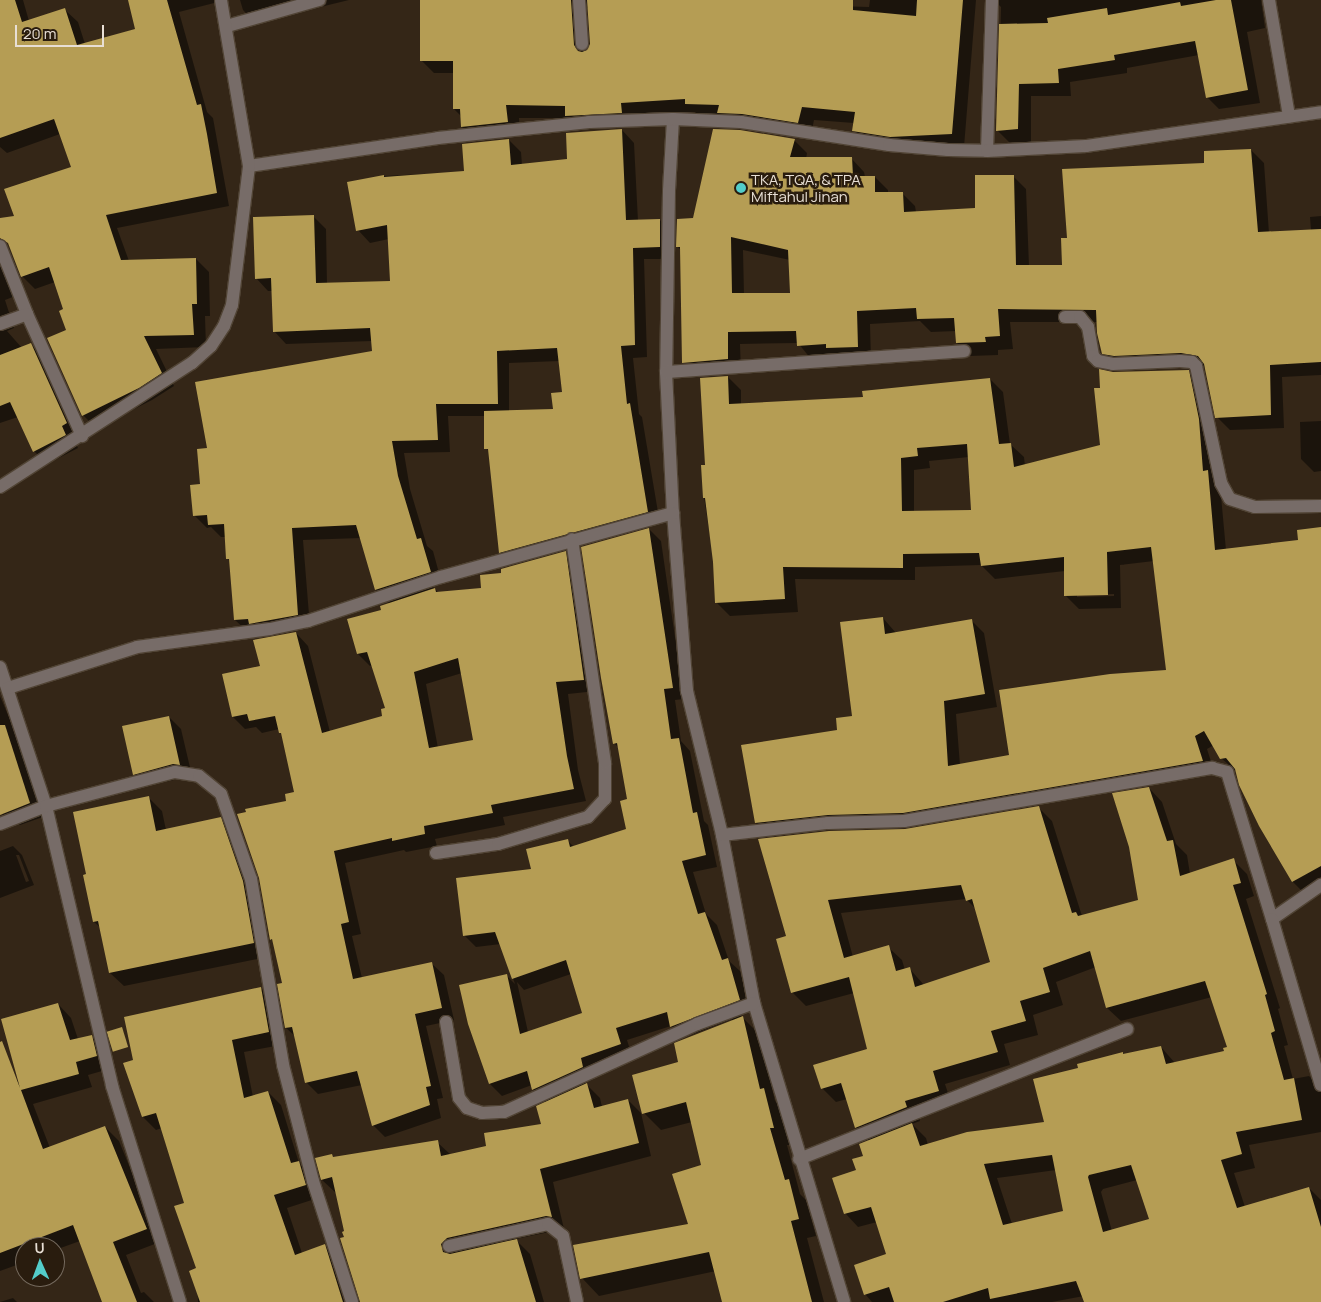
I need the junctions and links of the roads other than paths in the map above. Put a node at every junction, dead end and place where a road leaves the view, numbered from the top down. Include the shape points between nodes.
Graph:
1 (221, 0) edge
2 (319, 0) edge
3 (579, 0) edge
4 (992, 0) edge
5 (1269, 0) edge
6 (227, 26) junction
7 (582, 44) dead end
8 (1321, 112) edge
9 (1288, 116) junction
10 (673, 119) junction
11 (987, 151) junction
12 (249, 166) junction
13 (0, 246) edge
14 (27, 314) junction
15 (1064, 318) dead end
16 (0, 324) edge
17 (964, 350) dead end
18 (666, 372) junction
19 (82, 436) junction
20 (0, 487) edge
21 (1321, 506) edge
22 (673, 513) junction
23 (572, 539) junction
24 (0, 667) edge
25 (8, 688) junction
26 (46, 806) junction
27 (0, 824) edge
28 (722, 835) junction
29 (436, 853) dead end
30 (1321, 885) edge
31 (1272, 920) junction
32 (754, 1004) junction
33 (446, 1022) dead end
34 (1127, 1029) dead end
35 (1321, 1085) edge
36 (799, 1159) junction
37 (449, 1246) dead end
38 (180, 1302) edge
39 (352, 1302) edge
40 (577, 1302) edge
41 (844, 1302) edge

1 - 6 street
2 - 6 street
3 - 7 street
4 - 11 street
5 - 9 street
6 - 12 street
8 - 9 street
9 - 11 street via 1086,146
10 - 11 street via 741,122 888,145
10 - 12 street via 589,122 438,138
10 - 18 street
12 - 19 street via 232,305 220,332 211,346 192,363
13 - 14 street
14 - 16 street
14 - 19 street
15 - 21 street via 1080,317 1088,327 1093,356 1098,361 1113,364 1180,361 1192,362 1196,366 1221,483 1230,499 1255,507
17 - 18 street
18 - 22 street
19 - 20 street
22 - 23 street
22 - 28 street via 687,691
23 - 25 street via 308,621 137,647
23 - 29 street via 605,763 605,799 588,816 498,844
24 - 25 street
25 - 26 street
26 - 27 street
26 - 38 street via 112,1086
26 - 39 street via 175,772 199,776 222,794 250,879 283,1065 313,1181
28 - 31 street via 828,823 904,821 1212,768 1227,772
28 - 32 street
30 - 31 street
31 - 35 street
32 - 33 street via 697,1024 504,1112 482,1113 467,1108 459,1098
32 - 36 street
34 - 36 street
36 - 41 street
37 - 40 street via 548,1224 562,1236

